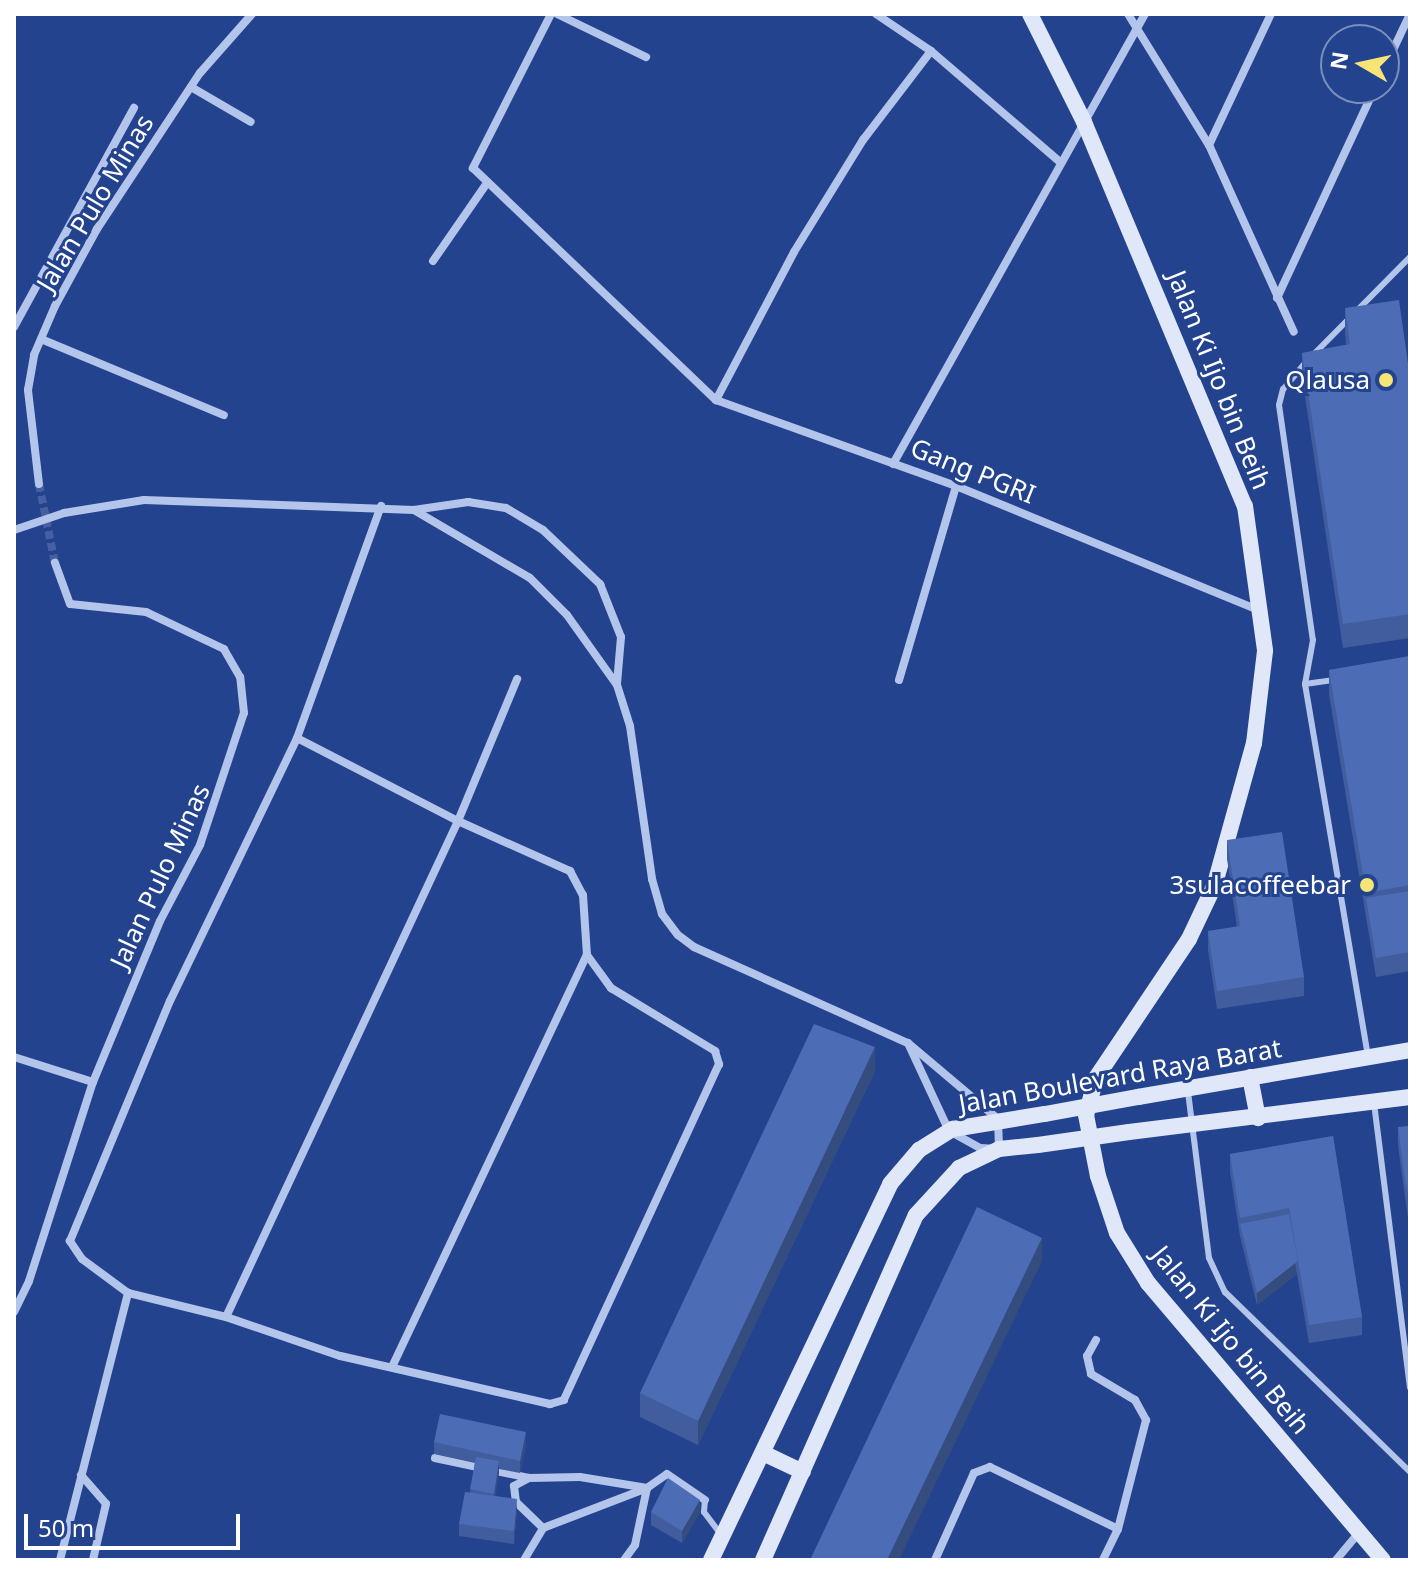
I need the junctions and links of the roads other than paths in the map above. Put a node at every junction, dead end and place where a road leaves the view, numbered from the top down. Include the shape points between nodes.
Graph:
1 (252, 14) edge
2 (551, 14) edge
3 (557, 14) edge
4 (876, 14) edge
5 (1030, 14) edge
6 (1128, 14) edge
7 (1145, 14) edge
8 (1271, 14) edge
9 (1410, 14) edge
10 (1136, 33) junction
11 (1400, 35) edge
12 (931, 51) junction
13 (646, 57) dead end
14 (191, 87) junction
15 (1368, 104) edge
16 (134, 108) dead end
17 (251, 122) dead end
18 (1084, 122) junction
19 (1209, 145) junction
20 (1060, 162) junction
21 (487, 183) junction
22 (1410, 257) edge
23 (433, 261) dead end
24 (1277, 298) junction
25 (14, 327) edge
26 (1294, 332) dead end
27 (41, 339) junction
28 (716, 400) junction
29 (224, 415) dead end
30 (893, 464) junction
31 (39, 484) tunnel mouth
32 (956, 486) junction
33 (381, 506) junction
34 (414, 510) junction
35 (14, 530) edge
36 (55, 563) tunnel mouth
37 (1263, 612) junction
38 (1350, 677) edge
39 (517, 679) dead end
40 (899, 680) dead end
41 (1305, 684) junction
42 (617, 685) junction
43 (297, 738) junction
44 (458, 821) junction
45 (587, 955) junction
46 (908, 1043) junction
47 (1410, 1050) edge
48 (1368, 1056) junction
49 (14, 1057) edge
50 (1250, 1077) junction
51 (93, 1082) junction
52 (1188, 1088) junction
53 (1410, 1097) edge
54 (1374, 1103) junction
55 (1258, 1118) junction
56 (998, 1119) junction
57 (1192, 1124) junction
58 (949, 1131) junction
59 (999, 1149) junction
60 (128, 1293) junction
61 (14, 1312) edge
62 (226, 1317) junction
63 (1096, 1340) dead end
64 (392, 1367) junction
65 (1410, 1388) edge
66 (763, 1453) junction
67 (435, 1458) edge
68 (803, 1472) junction
69 (1410, 1472) edge
70 (81, 1475) junction
71 (529, 1478) junction
72 (647, 1488) junction
73 (705, 1500) joint
74 (543, 1528) junction
75 (1118, 1529) junction
76 (1359, 1533) junction
77 (723, 1536) junction
78 (60, 1560) edge
79 (93, 1560) edge
80 (524, 1560) edge
81 (624, 1560) edge
82 (711, 1560) edge
83 (763, 1560) edge
84 (935, 1560) edge
85 (1103, 1560) edge
86 (1336, 1560) edge
87 (1383, 1560) edge

1 - 14 street, Jalan Pulo Minas
2 - 21 street via 475,158 473,168
3 - 13 street
4 - 12 street
5 - 18 main road, Jalan Ki Ijo bin Beih
6 - 10 street
7 - 10 street, Gang PGRI
8 - 19 street
9 - 11 street
10 - 18 street, Gang PGRI
10 - 19 street
12 - 20 street
12 - 28 street via 863,140 794,252
14 - 17 street
14 - 27 street, Jalan Pulo Minas via 97,229
15 - 24 street
16 - 25 street
18 - 20 street, Gang PGRI
18 - 37 main road, Jalan Ki Ijo bin Beih via 1245,506
19 - 24 street
20 - 30 street, Gang PGRI
21 - 23 street
21 - 28 street
22 - 41 lane via 1283,389 1279,405 1313,640
24 - 26 street
27 - 29 street
27 - 31 street, Jalan Pulo Minas via 28,390
28 - 30 street
30 - 32 street, Gang PGRI
32 - 37 street, Gang PGRI
32 - 40 street
33 - 34 street
33 - 35 street via 144,500 64,513
33 - 43 street
34 - 42 street via 530,578 567,615
34 - 42 street via 468,502 506,508 569,550 600,584 621,637
36 - 51 street, Jalan Pulo Minas via 70,604 146,612 224,649 240,677 244,713 200,845 154,933
37 - 76 main road, Jalan Ki Ijo bin Beih via 1265,651 1254,743 1215,884 1189,939 1096,1078 1086,1115 1117,1233 1148,1283
38 - 41 lane
39 - 44 street
41 - 48 lane
42 - 46 street via 630,726 652,879 662,914 678,935 694,947
43 - 44 street
43 - 60 street via 170,1001 70,1233 72,1249
44 - 45 street via 570,871 583,895
44 - 62 street
45 - 64 street
45 - 64 street via 611,988 706,1040 719,1064 564,1400 550,1404
46 - 56 street
46 - 58 street
47 - 48 main road, Jalan Boulevard Raya Barat
48 - 50 main road, Jalan Boulevard Raya Barat
49 - 51 street
50 - 52 main road, Jalan Boulevard Raya Barat
50 - 55 main road
51 - 61 street, Jalan Pulo Minas via 29,1281
52 - 56 main road, Jalan Boulevard Raya Barat, bridge
52 - 57 lane
53 - 54 main road, Jalan Boulevard Raya Barat
54 - 55 main road, Jalan Boulevard Raya Barat
54 - 65 lane
55 - 57 main road, Jalan Boulevard Raya Barat
56 - 58 main road, Jalan Boulevard Raya Barat
56 - 59 street
57 - 59 main road, Jalan Boulevard Raya Barat, bridge
57 - 69 lane via 1209,1258 1225,1292
58 - 59 street via 980,1148
58 - 66 main road, Jalan Boulevard Raya Barat via 919,1150 890,1184
59 - 68 main road, Jalan Boulevard Raya Barat via 959,1168 916,1215
60 - 62 street
60 - 70 street
62 - 64 street via 340,1356
63 - 75 street via 1087,1356 1091,1374 1135,1400 1146,1420
66 - 68 main road
66 - 77 main road, Jalan Boulevard Raya Barat
67 - 71 street
68 - 83 main road, Jalan Boulevard Raya Barat
70 - 78 street
70 - 79 street via 106,1504
71 - 72 street via 580,1477
71 - 74 street via 514,1486 516,1502
72 - 73 street via 667,1474
72 - 74 street
72 - 81 street via 635,1545
73 - 77 lane via 704,1512
74 - 80 street
75 - 84 street via 990,1467 974,1473
75 - 85 street
76 - 86 street
76 - 87 main road, Jalan Ki Ijo bin Beih
77 - 82 main road, Jalan Boulevard Raya Barat

